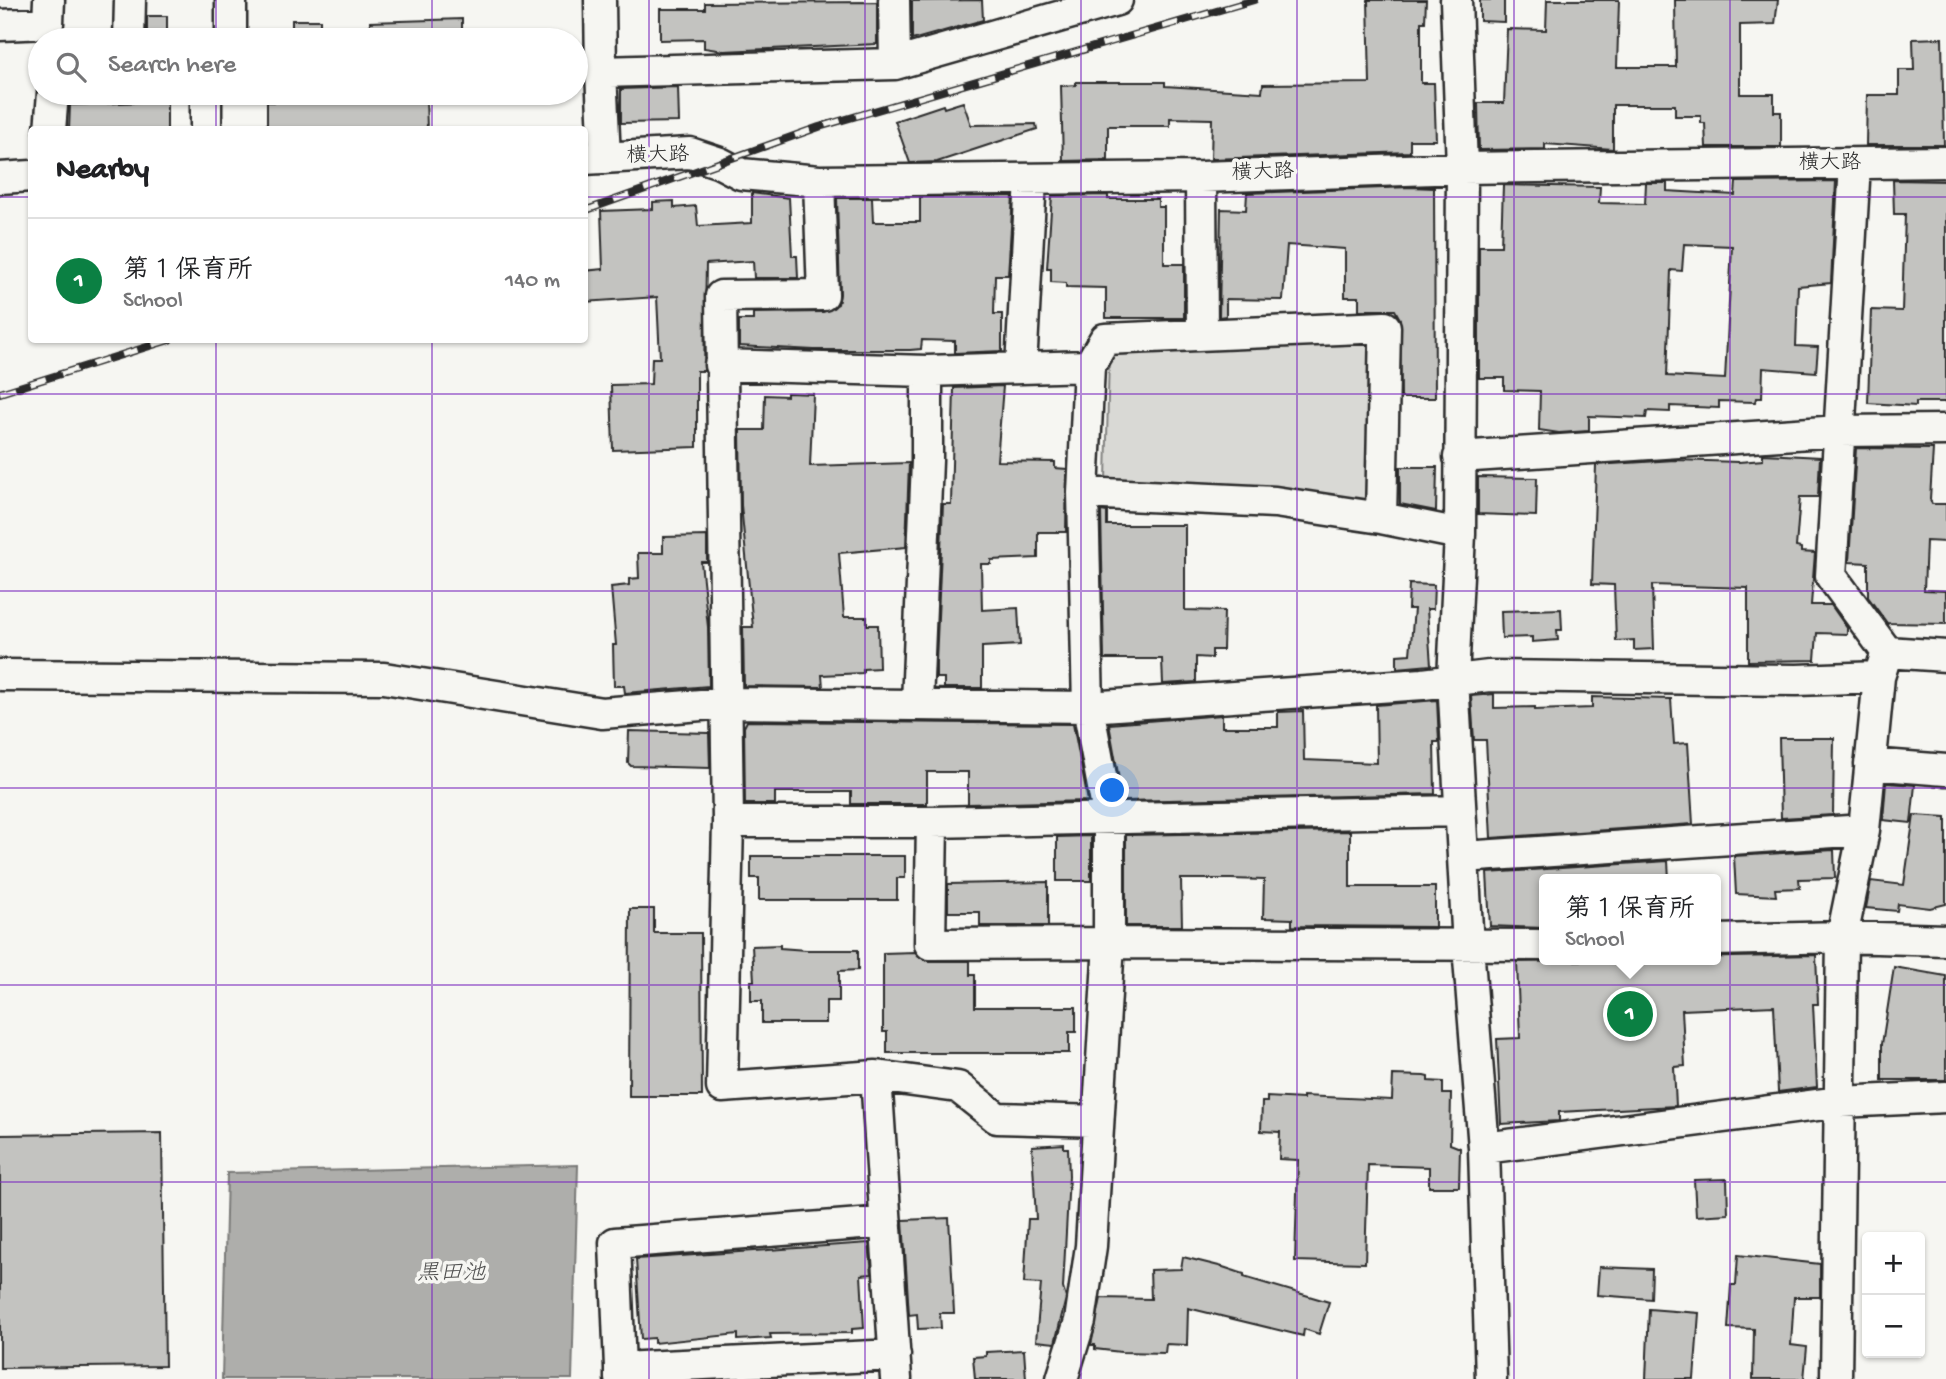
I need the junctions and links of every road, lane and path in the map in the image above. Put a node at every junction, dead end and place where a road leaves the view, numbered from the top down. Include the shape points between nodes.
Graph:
1 (48, 0) edge
2 (130, 0) edge
3 (231, 0) edge
4 (600, 0) edge
5 (894, 0) edge
6 (1117, 0) edge
7 (1456, 0) edge
8 (0, 25) edge
9 (129, 28) edge
10 (231, 28) edge
11 (895, 64) junction
12 (601, 72) junction
13 (52, 105) edge
14 (206, 105) edge
15 (50, 126) edge
16 (206, 126) edge
17 (595, 159) edge
18 (1946, 162) edge
19 (1856, 164) junction
20 (1461, 168) junction
21 (28, 176) edge
22 (0, 177) edge
23 (1201, 177) junction
24 (1031, 179) junction
25 (819, 181) junction
26 (1202, 334) junction
27 (720, 365) junction
28 (1089, 366) junction
29 (1021, 368) junction
30 (927, 371) junction
31 (1946, 429) edge
32 (1839, 431) junction
33 (1459, 457) junction
34 (1083, 493) junction
35 (1381, 518) junction
36 (1460, 534) junction
37 (1946, 656) edge
38 (1883, 665) junction
39 (0, 675) edge
40 (1453, 679) junction
41 (726, 703) junction
42 (917, 703) junction
43 (1088, 706) junction
44 (1870, 764) junction
45 (1946, 770) edge
46 (1460, 811) junction
47 (1110, 819) junction
48 (729, 822) junction
49 (932, 822) junction
50 (1864, 830) junction
51 (1463, 857) junction
52 (1842, 937) junction
53 (1721, 940) edge
54 (1946, 940) edge
55 (1109, 943) junction
56 (1539, 945) edge
57 (1468, 946) junction
58 (876, 1076) junction
59 (1946, 1097) edge
60 (1840, 1102) junction
61 (1098, 1121) junction
62 (1484, 1147) junction
63 (886, 1222) junction
64 (895, 1367) edge
65 (620, 1373) edge
66 (1062, 1379) edge
67 (1491, 1379) edge
68 (1836, 1379) edge

1 - 8 street via 48,23
2 - 9 street
3 - 10 street
4 - 12 street
5 - 11 street
6 - 11 street
7 - 20 street
11 - 12 street
12 - 17 street
13 - 15 street
14 - 16 street
17 - 25 street, 横大路 via 690,153 741,174
18 - 19 street, 横大路
19 - 20 street, 横大路
19 - 32 street
20 - 23 street, 横大路
20 - 33 street
21 - 22 street
23 - 24 street, 横大路
23 - 26 street
24 - 25 street, 横大路
24 - 29 street
25 - 27 street via 823,295 721,296
26 - 28 street via 1105,339
26 - 35 street via 1385,327
27 - 30 street
27 - 41 street
28 - 29 street
28 - 34 street
29 - 30 street
30 - 42 street
31 - 32 street
32 - 33 street
32 - 38 street via 1831,576
33 - 36 street
34 - 35 street via 1275,502
34 - 43 street
35 - 36 street
36 - 40 street
37 - 38 street
38 - 40 street via 1797,680
38 - 44 street
39 - 41 street via 384,678 602,713
40 - 43 street
40 - 46 street
41 - 42 street
41 - 48 street
42 - 43 street
43 - 47 street
44 - 45 street
44 - 50 street
46 - 47 street
46 - 51 street
47 - 49 street
47 - 55 street
48 - 49 street
48 - 58 street via 722,1087
49 - 55 street via 930,944
50 - 51 street
50 - 52 street
51 - 57 street
52 - 53 street
52 - 54 street
52 - 60 street
55 - 57 street
55 - 61 street
56 - 57 street
57 - 62 street
58 - 61 street via 958,1087 997,1118
58 - 63 street
59 - 60 street
60 - 62 street
60 - 68 street
61 - 66 street via 1091,1246 1080,1321
62 - 67 street
63 - 64 street
63 - 65 street via 615,1243
64 - 65 street

